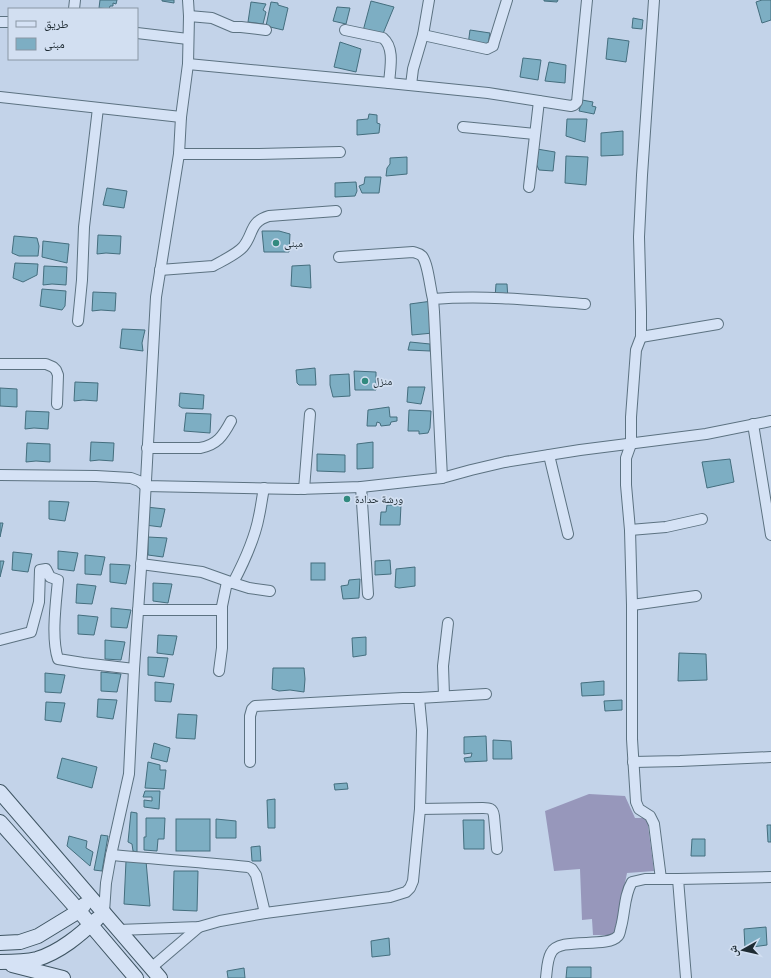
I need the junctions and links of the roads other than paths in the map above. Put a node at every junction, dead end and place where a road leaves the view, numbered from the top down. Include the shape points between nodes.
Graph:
1 (188, 0) edge
2 (429, 0) edge
3 (508, 0) edge
4 (587, 0) edge
5 (654, 0) edge
6 (189, 16) junction
7 (266, 30) dead end
8 (345, 30) dead end
9 (138, 33) edge
10 (423, 35) junction
11 (188, 39) junction
12 (188, 64) junction
13 (389, 83) junction
14 (411, 85) junction
15 (0, 97) edge
16 (539, 101) junction
17 (98, 108) junction
18 (181, 117) junction
19 (463, 127) dead end
20 (535, 134) junction
21 (340, 152) dead end
22 (179, 154) junction
23 (529, 187) dead end
24 (336, 211) dead end
25 (339, 257) dead end
26 (160, 270) junction
27 (433, 298) junction
28 (585, 304) dead end
29 (78, 321) dead end
30 (718, 324) dead end
31 (641, 337) junction
32 (0, 364) edge
33 (57, 404) dead end
34 (310, 414) dead end
35 (231, 421) dead end
36 (771, 421) edge
37 (753, 424) junction
38 (631, 444) junction
39 (147, 448) junction
40 (549, 455) junction
41 (0, 475) edge
42 (442, 478) junction
43 (145, 486) junction
44 (361, 487) junction
45 (264, 488) junction
46 (304, 489) junction
47 (702, 520) dead end
48 (630, 530) junction
49 (568, 534) dead end
50 (771, 535) edge
51 (141, 564) junction
52 (230, 582) junction
53 (270, 591) dead end
54 (368, 594) dead end
55 (696, 596) dead end
56 (632, 606) junction
57 (138, 610) junction
58 (222, 610) junction
59 (448, 623) dead end
60 (0, 640) edge
61 (134, 670) junction
62 (219, 671) dead end
63 (486, 694) dead end
64 (444, 696) junction
65 (419, 698) junction
66 (771, 757) edge
67 (250, 762) dead end
68 (634, 762) junction
69 (0, 792) edge
70 (420, 809) junction
71 (0, 822) edge
72 (497, 849) dead end
73 (110, 855) junction
74 (771, 877) edge
75 (661, 879) junction
76 (678, 879) junction
77 (106, 883) junction
78 (92, 898) junction
79 (79, 911) junction
80 (104, 912) junction
81 (265, 913) junction
82 (91, 925) junction
83 (199, 927) junction
84 (118, 930) junction
85 (0, 944) edge
86 (0, 962) edge
87 (156, 973) edge
88 (63, 978) edge
89 (136, 978) edge
90 (546, 978) edge
91 (686, 978) edge

1 - 6 street
2 - 10 street
3 - 10 street via 493,46 487,49
4 - 16 street via 577,102 571,106
5 - 31 street via 638,237
6 - 7 street via 212,18 233,26
6 - 11 street
8 - 13 street via 386,40 390,50
9 - 11 street
10 - 14 street
11 - 12 street
12 - 13 street
12 - 18 street
13 - 14 street
14 - 16 street
15 - 17 street
16 - 20 street
17 - 18 street
17 - 29 street via 84,227
18 - 22 street
19 - 20 street
20 - 23 street
21 - 22 street
22 - 26 street
24 - 26 street via 261,218 253,226 242,248 221,262 213,266
25 - 27 street via 413,252 420,254 425,260
26 - 39 street via 156,297
27 - 28 street via 515,299
27 - 42 street
30 - 31 street
31 - 38 street via 636,350
32 - 33 street via 46,364 53,367 58,375
34 - 46 street
35 - 39 street via 218,441 205,448
36 - 37 street
37 - 38 street via 706,434
37 - 50 street
38 - 40 street
38 - 48 street via 626,458
39 - 43 street
40 - 42 street via 505,462
40 - 49 street
41 - 43 street via 130,478 140,481
42 - 44 street
43 - 45 street
43 - 51 street
44 - 46 street
44 - 54 street
45 - 46 street
45 - 52 street via 254,534 244,560
47 - 48 street
48 - 56 street
51 - 52 street via 202,572
51 - 57 street
52 - 53 street
52 - 58 street
55 - 56 street
56 - 68 street
57 - 58 street
57 - 61 street
58 - 62 street
59 - 64 street via 443,666
60 - 61 street via 31,632 39,602 40,570 46,569 50,577 58,580 55,632 58,659
61 - 73 street via 129,774
63 - 64 street
64 - 65 street
65 - 67 street via 255,706 250,716
65 - 70 street via 422,730
66 - 68 street
68 - 75 street via 636,802 639,809 650,816 654,824
69 - 78 main road
70 - 72 street via 490,808 494,812
70 - 81 street via 412,881 406,892 390,897
71 - 79 main road
73 - 77 street
73 - 81 street via 248,867 256,875
74 - 76 street
75 - 76 street
75 - 90 street via 632,882 618,936 607,941 555,948 551,953
76 - 91 street
77 - 78 street
77 - 80 street
78 - 79 main road
78 - 80 main road
79 - 82 main road
79 - 85 main road via 38,936 20,942
80 - 82 main road
80 - 84 main road
81 - 83 street
82 - 86 main road via 58,950 45,956 23,961
82 - 89 main road
83 - 84 street
83 - 87 street
84 - 87 main road
86 - 88 main road

